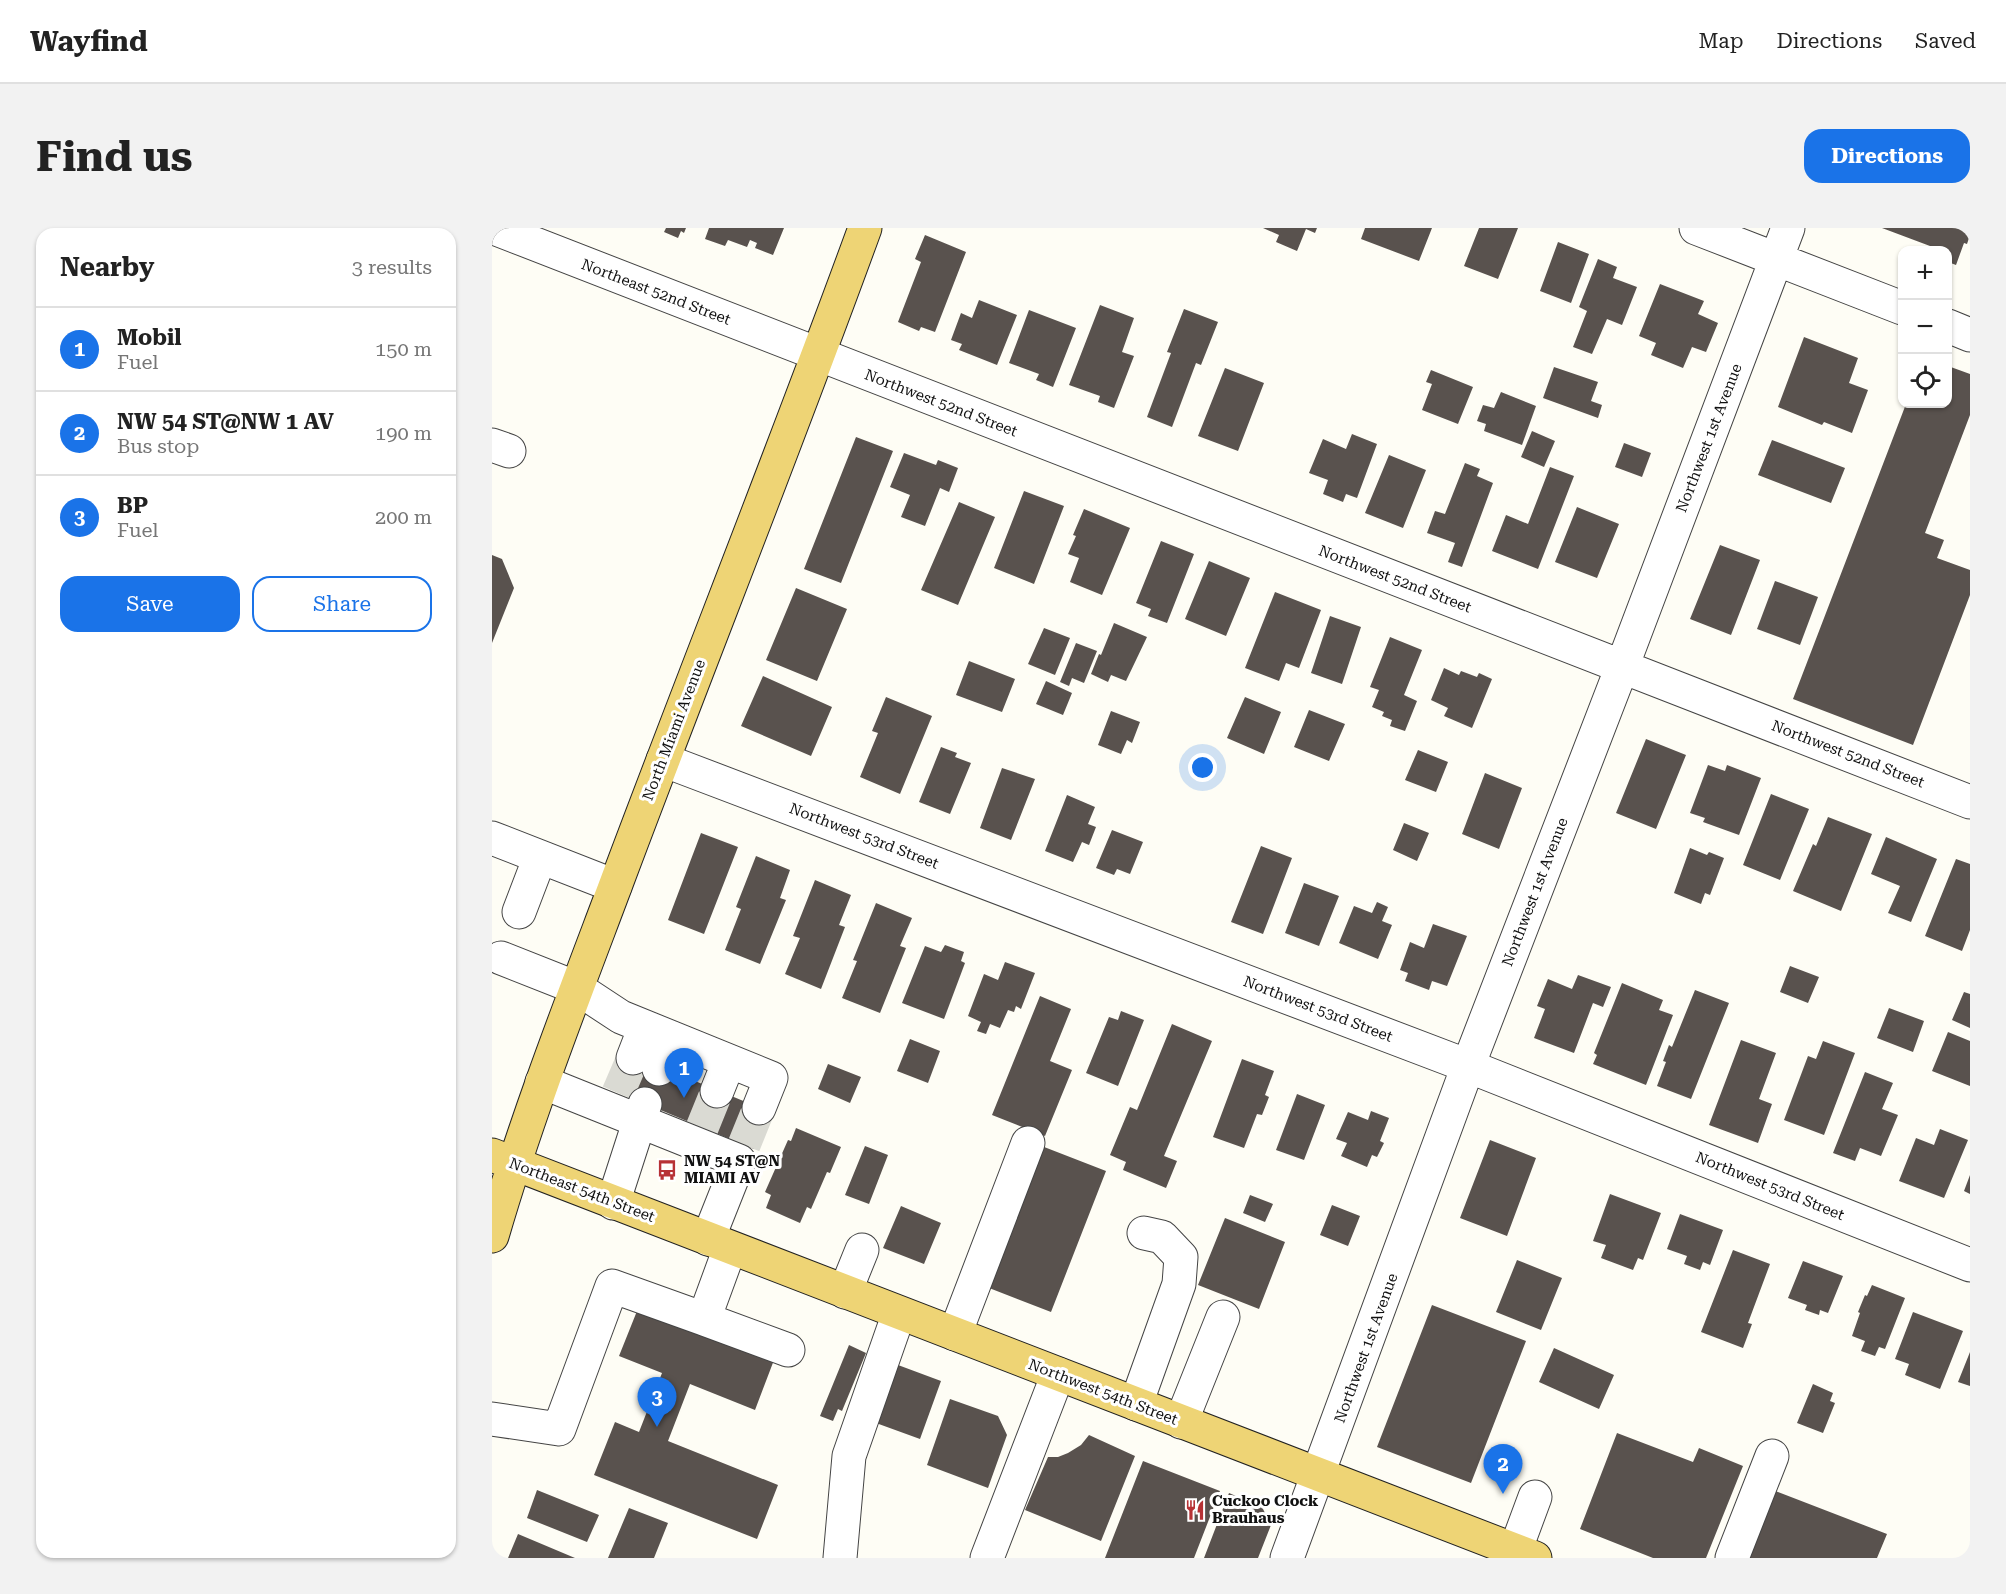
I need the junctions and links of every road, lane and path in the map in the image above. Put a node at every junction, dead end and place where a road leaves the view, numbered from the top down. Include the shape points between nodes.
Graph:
1 (494, 228) edge
2 (865, 228) edge
3 (1696, 228) edge
4 (1788, 228) edge
5 (1776, 259) junction
6 (1898, 307) edge
7 (1952, 328) edge
8 (1970, 335) edge
9 (819, 356) junction
10 (1622, 667) junction
11 (663, 759) junction
12 (1970, 802) edge
13 (492, 838) edge
14 (540, 857) junction
15 (615, 886) junction
16 (519, 912) dead end
17 (501, 958) dead end
18 (577, 988) junction
19 (658, 1032) junction
20 (729, 1061) junction
21 (646, 1063) tunnel mouth
22 (1468, 1066) junction
23 (542, 1082) junction
24 (717, 1091) tunnel mouth
25 (628, 1107) junction
26 (759, 1108) tunnel mouth
27 (1028, 1143) dead end
28 (503, 1160) edge
29 (613, 1203) junction
30 (671, 1225) joint
31 (1143, 1233) dead end
32 (492, 1236) edge
33 (719, 1244) junction
34 (862, 1250) dead end
35 (1970, 1265) edge
36 (845, 1292) junction
37 (899, 1313) junction
38 (1224, 1317) dead end
39 (704, 1319) junction
40 (955, 1334) junction
41 (788, 1350) dead end
42 (1058, 1374) junction
43 (1136, 1404) junction
44 (492, 1419) edge
45 (1181, 1422) junction
46 (1772, 1456) dead end
47 (1319, 1475) junction
48 (1535, 1497) dead end
49 (1525, 1554) edge
50 (840, 1558) edge
51 (987, 1558) edge
52 (1287, 1558) edge
53 (1732, 1558) edge

1 - 9 street, Northeast 52nd Street
2 - 9 main road, North Miami Avenue
3 - 5 street
4 - 5 street, Northwest 1st Avenue
5 - 6 street
5 - 10 street, Northwest 1st Avenue
7 - 8 street
9 - 10 street, Northwest 52nd Street
9 - 11 main road, North Miami Avenue
10 - 12 street, Northwest 52nd Street
10 - 22 street, Northwest 1st Avenue
11 - 15 main road, North Miami Avenue
11 - 22 street, Northwest 53rd Street
13 - 14 street
14 - 15 street
14 - 16 street
15 - 18 main road, North Miami Avenue
17 - 18 street
18 - 19 street via 621,1017
18 - 23 main road, North Miami Avenue
19 - 20 street
19 - 21 street
20 - 24 street
20 - 26 street via 771,1078
22 - 35 street, Northwest 53rd Street
22 - 47 street, Northwest 1st Avenue
23 - 25 street
23 - 28 main road, North Miami Avenue
25 - 29 street
25 - 33 street via 741,1153
27 - 40 street
28 - 29 main road, Northeast 54th Street
28 - 32 main road, North Miami Avenue
29 - 30 main road, Northeast 54th Street
30 - 33 main road, Northwest 54th Street
31 - 43 street via 1162,1238 1181,1257 1179,1284
33 - 36 main road, Northwest 54th Street
33 - 39 street
34 - 36 street
36 - 37 main road, Northwest 54th Street
37 - 40 main road, Northwest 54th Street
37 - 50 street via 849,1456
38 - 45 street
39 - 41 street
39 - 44 street via 612,1286 559,1429
40 - 42 main road, Northwest 54th Street
42 - 43 main road, Northwest 54th Street
42 - 51 street
43 - 45 main road, Northwest 54th Street
45 - 47 main road, Northwest 54th Street
46 - 53 street
47 - 49 main road, Northwest 54th Street
47 - 52 street, Northwest 1st Avenue
48 - 49 street

